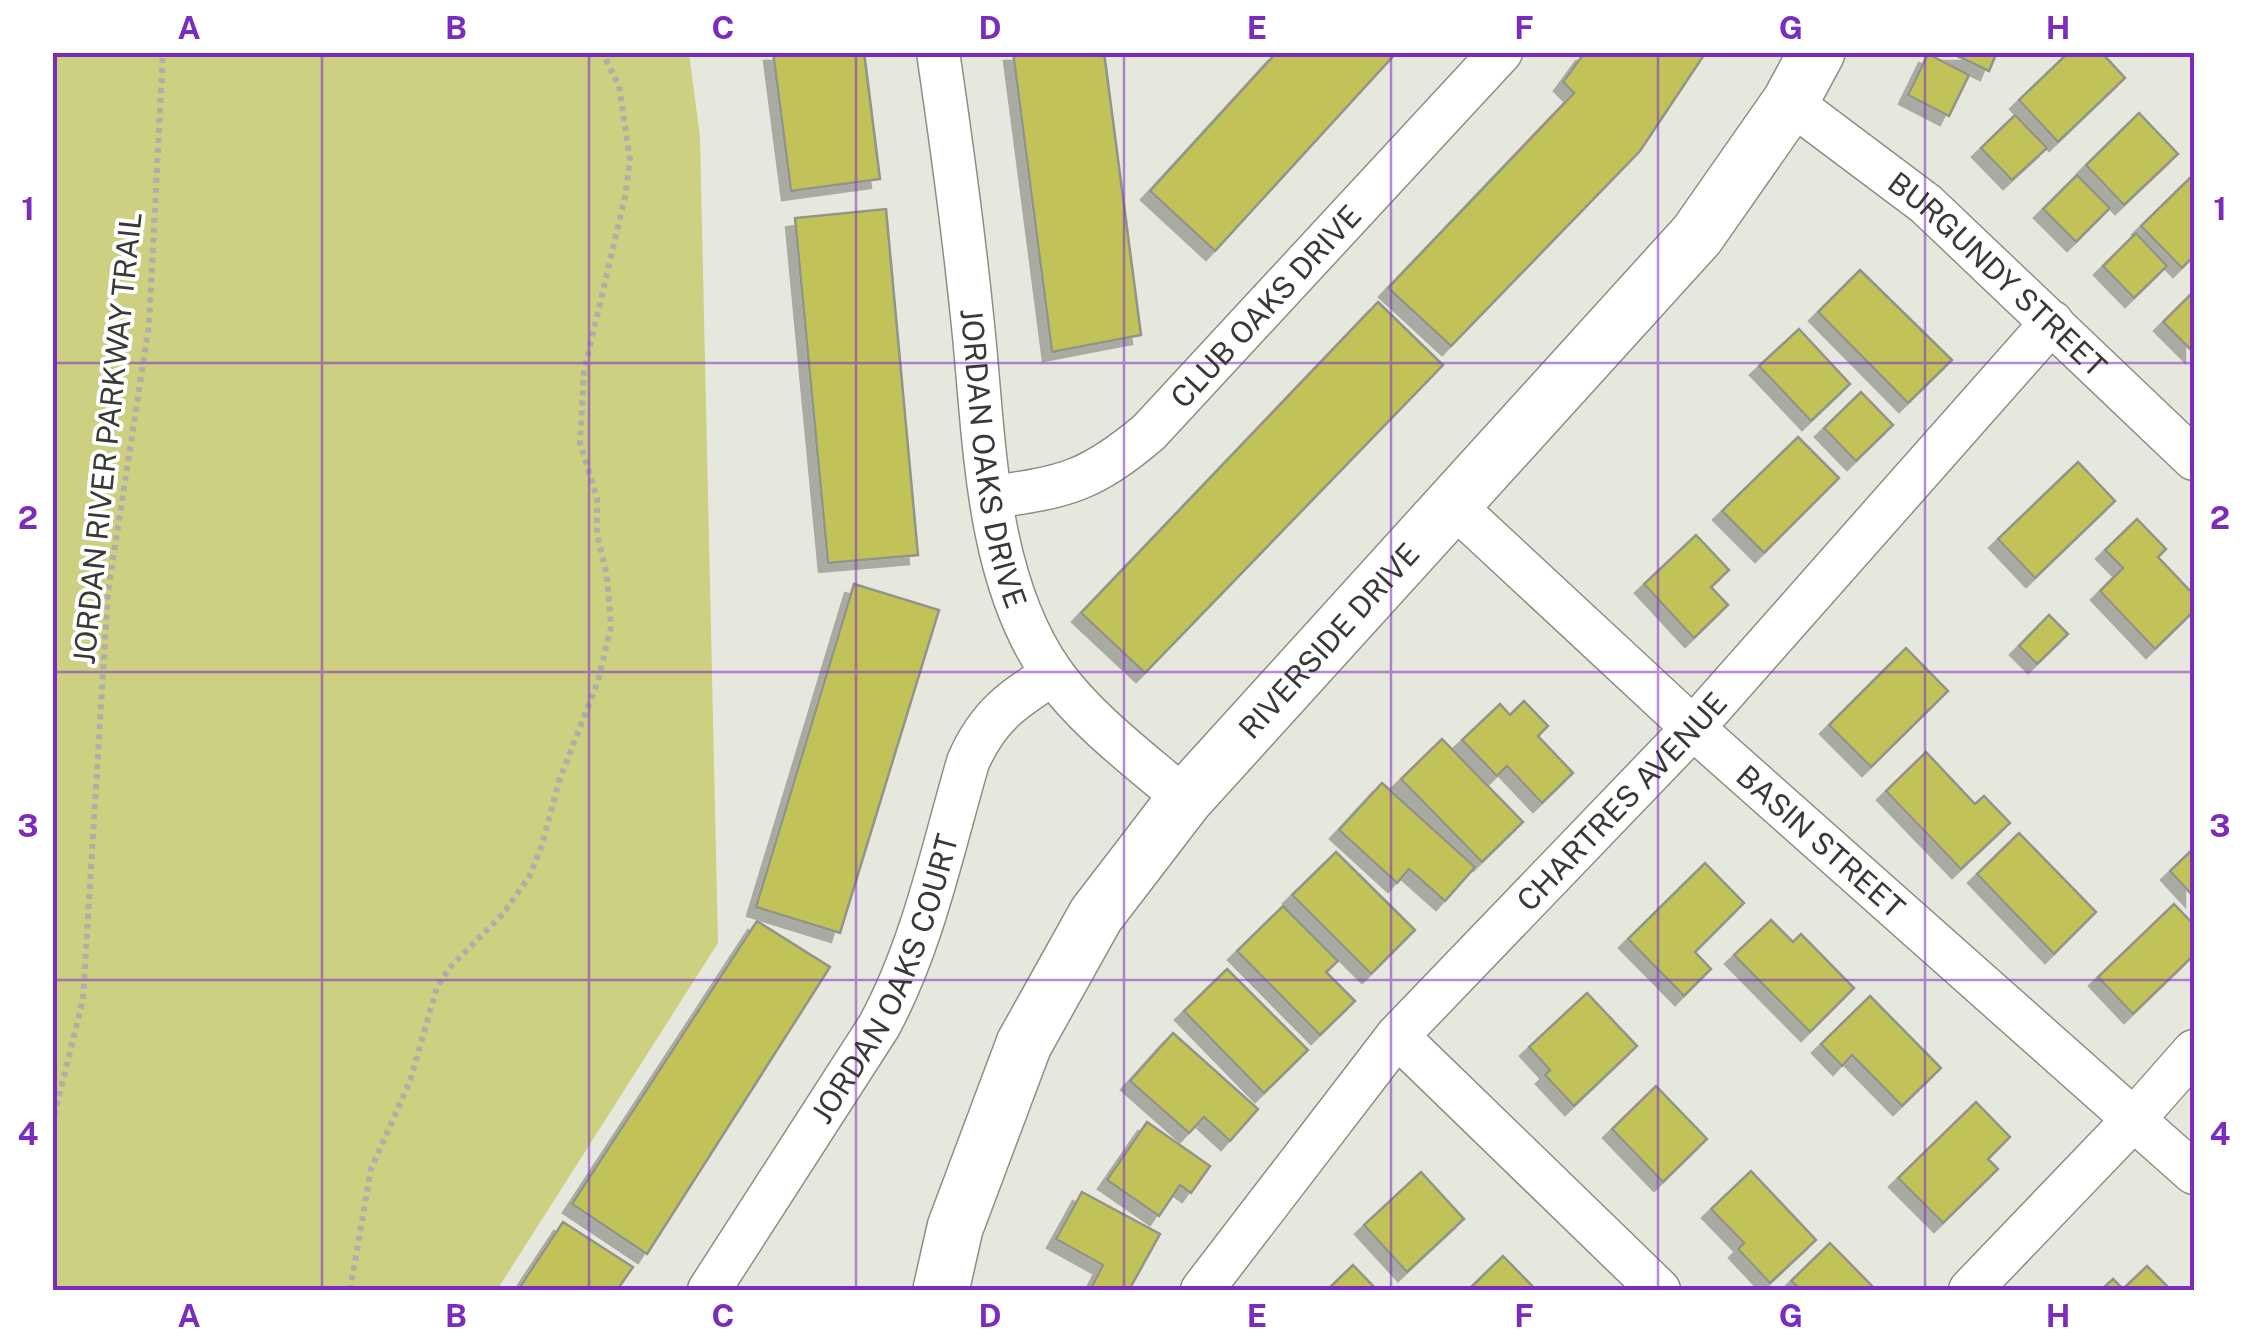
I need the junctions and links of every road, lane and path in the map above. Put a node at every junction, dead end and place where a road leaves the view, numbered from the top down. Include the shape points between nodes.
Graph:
1 (163, 52) edge
2 (602, 52) edge
3 (938, 52) edge
4 (1501, 52) edge
5 (1817, 52) edge
6 (1790, 102) junction
7 (2052, 322) junction
8 (2194, 459) edge
9 (992, 498) junction
10 (1452, 504) junction
11 (1053, 674) junction
12 (1693, 728) junction
13 (1185, 799) junction
14 (1397, 1036) junction
15 (2194, 1052) edge
16 (2136, 1118) junction
17 (52, 1125) edge
18 (2194, 1173) edge
19 (350, 1290) edge
20 (709, 1290) edge
21 (940, 1290) edge
22 (1202, 1290) edge
23 (1659, 1290) edge
24 (1970, 1290) edge

1 - 17 path, JORDAN RIVER PARKWAY TRAIL via 148,325 108,592 83,999
2 - 19 path via 620,86 630,160 584,371 580,443 597,499 611,627 529,877 437,987 410,1081 371,1168
3 - 9 street, JORDAN OAKS DRIVE
4 - 9 street, CLUB OAKS DRIVE via 1149,432 1083,478
5 - 6 street, RIVERSIDE DRIVE
6 - 7 street, BURGUNDY STREET via 1926,204
6 - 10 street, RIVERSIDE DRIVE via 1698,234
7 - 8 street, BURGUNDY STREET
7 - 12 street, CHARTRES AVENUE
9 - 11 street, JORDAN OAKS DRIVE via 1000,561
10 - 12 street, BASIN STREET
10 - 13 street, RIVERSIDE DRIVE
11 - 13 street, JORDAN OAKS DRIVE
11 - 20 street, JORDAN OAKS COURT via 997,713 979,736 898,993
12 - 14 street, CHARTRES AVENUE
12 - 16 street, BASIN STREET
13 - 21 street, RIVERSIDE DRIVE via 1096,915 1024,1044 955,1228
14 - 22 street, CHARTRES AVENUE
14 - 23 street
15 - 16 street
16 - 18 street, BASIN STREET
16 - 24 street

